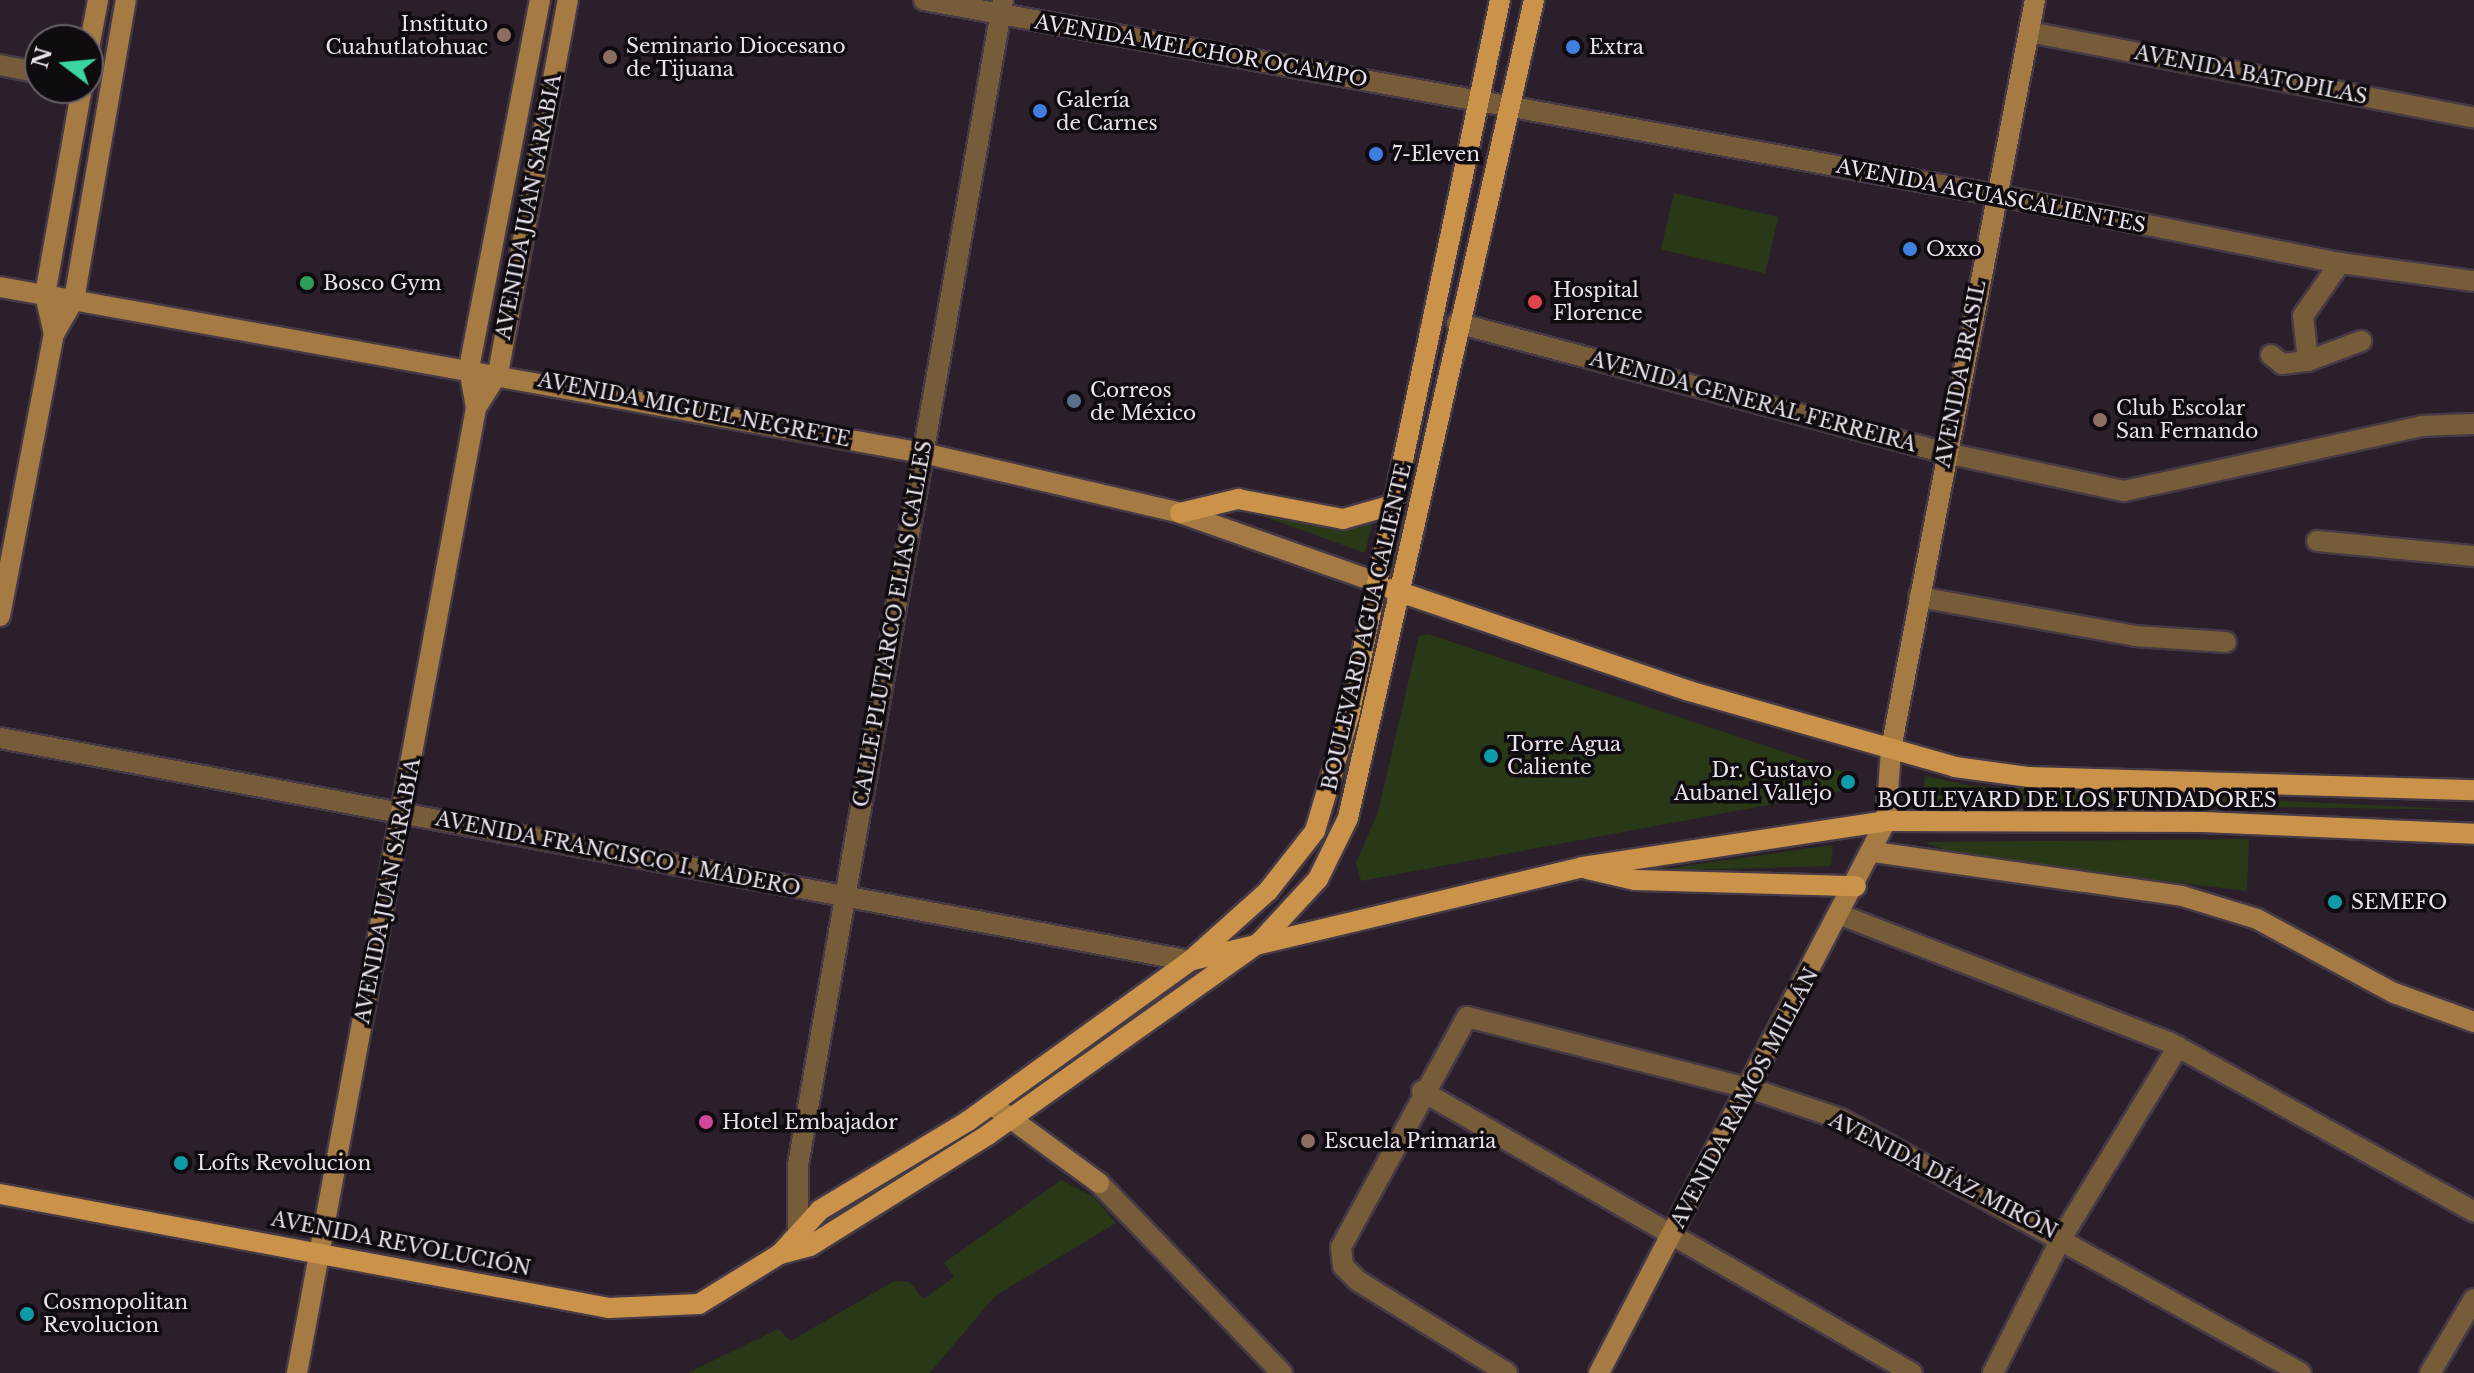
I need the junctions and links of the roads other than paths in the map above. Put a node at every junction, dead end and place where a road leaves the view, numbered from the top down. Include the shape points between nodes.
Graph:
1 (98, 0) edge
2 (126, 0) edge
3 (540, 0) edge
4 (568, 0) edge
5 (924, 0) edge
6 (1500, 0) edge
7 (1534, 0) edge
8 (2035, 0) edge
9 (1002, 7) edge
10 (93, 24) edge
11 (2029, 32) junction
12 (0, 65) edge
13 (24, 70) edge
14 (1479, 101) junction
15 (79, 104) edge
16 (1508, 107) junction
17 (2474, 118) edge
18 (1996, 195) junction
19 (2340, 263) junction
20 (2474, 281) edge
21 (0, 287) edge
22 (45, 295) junction
23 (74, 300) junction
24 (1457, 323) junction
25 (54, 334) junction
26 (2361, 341) dead end
27 (2271, 355) dead end
28 (2308, 361) junction
29 (469, 368) junction
30 (498, 373) junction
31 (476, 408) junction
32 (2474, 424) edge
33 (923, 453) junction
34 (1946, 453) junction
35 (1392, 505) junction
36 (1180, 513) junction
37 (2317, 541) dead end
38 (2474, 556) edge
39 (1376, 582) junction
40 (1402, 593) junction
41 (1919, 597) junction
42 (0, 616) edge
43 (2226, 642) dead end
44 (0, 738) edge
45 (1891, 749) junction
46 (2474, 790) edge
47 (403, 814) junction
48 (1886, 821) junction
49 (2474, 834) edge
50 (1874, 852) junction
51 (1583, 867) junction
52 (1856, 886) junction
53 (845, 896) junction
54 (1841, 915) junction
55 (1259, 943) junction
56 (1190, 961) junction
57 (2474, 1022) edge
58 (2178, 1047) junction
59 (1752, 1089) junction
60 (1422, 1091) junction
61 (991, 1104) junction
62 (1013, 1118) junction
63 (1099, 1183) joint
64 (0, 1194) edge
65 (2474, 1212) edge
66 (798, 1227) junction
67 (2062, 1237) junction
68 (1670, 1239) junction
69 (810, 1246) junction
70 (319, 1253) junction
71 (780, 1254) junction
72 (2474, 1299) edge
73 (297, 1373) edge
74 (1282, 1373) edge
75 (1507, 1373) edge
76 (1599, 1373) edge
77 (1912, 1373) edge
78 (1993, 1373) edge
79 (2301, 1373) edge
80 (2430, 1373) edge

1 - 10 main road
2 - 23 main road
3 - 29 main road, AVENIDA JUAN SARABIA
4 - 30 main road, AVENIDA JUAN SARABIA
5 - 9 street, AVENIDA MELCHOR OCAMPO
6 - 14 main road, BOULEVARD AGUA CALIENTE
7 - 16 main road, BOULEVARD AGUA CALIENTE
8 - 11 main road, AVENIDA BRASIL
9 - 14 street, AVENIDA MELCHOR OCAMPO
9 - 33 street, CALLE PLUTARCO ELIAS CALLES
11 - 17 street, AVENIDA BATOPILAS
11 - 18 main road, AVENIDA BRASIL
12 - 13 street
14 - 16 street, AVENIDA MELCHOR OCAMPO
14 - 35 main road, BOULEVARD AGUA CALIENTE
15 - 22 main road
16 - 18 street, AVENIDA AGUASCALIENTES
16 - 24 main road, BOULEVARD AGUA CALIENTE
18 - 19 street, AVENIDA AGUASCALIENTES
18 - 34 main road, AVENIDA BRASIL
19 - 20 street, AVENIDA AGUASCALIENTES
19 - 28 street via 2303,316
21 - 22 main road, AVENIDA MIGUEL NEGRETE
22 - 23 main road, AVENIDA MIGUEL NEGRETE
22 - 25 main road
23 - 25 main road
23 - 29 main road, AVENIDA MIGUEL NEGRETE
24 - 34 street, AVENIDA GENERAL FERREIRA
24 - 40 main road, BOULEVARD AGUA CALIENTE
25 - 42 main road
26 - 28 street
27 - 28 street via 2282,364
29 - 30 main road, AVENIDA MIGUEL NEGRETE
29 - 31 main road, AVENIDA JUAN SARABIA
30 - 31 main road, AVENIDA JUAN SARABIA
30 - 33 main road, AVENIDA MIGUEL NEGRETE
31 - 47 main road, AVENIDA JUAN SARABIA
32 - 34 street, AVENIDA GENERAL FERREIRA via 2421,426 2124,491
33 - 36 main road, AVENIDA MIGUEL NEGRETE
33 - 53 street, CALLE PLUTARCO ELIAS CALLES
34 - 41 main road, AVENIDA BRASIL
35 - 36 main road via 1343,519 1238,499
35 - 39 main road, BOULEVARD AGUA CALIENTE
36 - 39 main road, AVENIDA MIGUEL NEGRETE
37 - 38 street
39 - 40 main road, BOULEVARD DE LOS FUNDADORES
39 - 56 main road, BOULEVARD AGUA CALIENTE via 1332,789 1315,831 1268,891
40 - 45 main road, BOULEVARD DE LOS FUNDADORES via 1689,691
40 - 55 main road, BOULEVARD AGUA CALIENTE via 1337,846 1318,879
41 - 43 street via 2135,636
41 - 45 main road, AVENIDA BRASIL
44 - 47 street, AVENIDA FRANCISCO I. MADERO
45 - 46 main road, BOULEVARD DE LOS FUNDADORES via 2029,777
45 - 48 main road, AVENIDA BRASIL
47 - 53 street, AVENIDA FRANCISCO I. MADERO
47 - 70 main road, AVENIDA JUAN SARABIA
48 - 49 main road, BOULEVARD DE LOS FUNDADORES via 2203,822
48 - 50 main road, AVENIDA RAMOS MILLÁN
48 - 51 main road, BOULEVARD DE LOS FUNDADORES
50 - 52 main road, AVENIDA RAMOS MILLÁN
50 - 57 main road via 2182,896 2257,919 2394,993
51 - 52 main road via 1635,880
51 - 55 main road, BOULEVARD DE LOS FUNDADORES
52 - 54 main road, AVENIDA RAMOS MILLÁN
53 - 56 street, AVENIDA FRANCISCO I. MADERO
53 - 66 street, CALLE PLUTARCO ELIAS CALLES via 798,1165
54 - 58 street
54 - 59 main road, AVENIDA RAMOS MILLÁN
55 - 56 main road, BOULEVARD DE LOS FUNDADORES
55 - 62 main road, BOULEVARD AGUA CALIENTE
56 - 61 main road, BOULEVARD AGUA CALIENTE
58 - 65 street
58 - 67 street
59 - 60 street, AVENIDA DÍAZ MIRÓN via 1467,1017
59 - 67 street, AVENIDA DÍAZ MIRÓN via 1841,1119
59 - 68 main road, AVENIDA RAMOS MILLÁN
60 - 68 street
60 - 75 street via 1341,1247 1343,1266
61 - 62 main road
61 - 66 main road, BOULEVARD AGUA CALIENTE
62 - 63 main road
62 - 69 main road, BOULEVARD AGUA CALIENTE
63 - 74 street
64 - 70 main road, AVENIDA REVOLUCIÓN
66 - 69 street
66 - 71 main road, AVENIDA REVOLUCIÓN
67 - 78 street
67 - 79 street, AVENIDA DÍAZ MIRÓN
68 - 76 main road, AVENIDA RAMOS MILLÁN
68 - 77 street
69 - 71 main road, AVENIDA REVOLUCIÓN
70 - 71 main road, AVENIDA REVOLUCIÓN via 609,1308 663,1310 699,1304
70 - 73 main road, AVENIDA JUAN SARABIA
72 - 80 street

